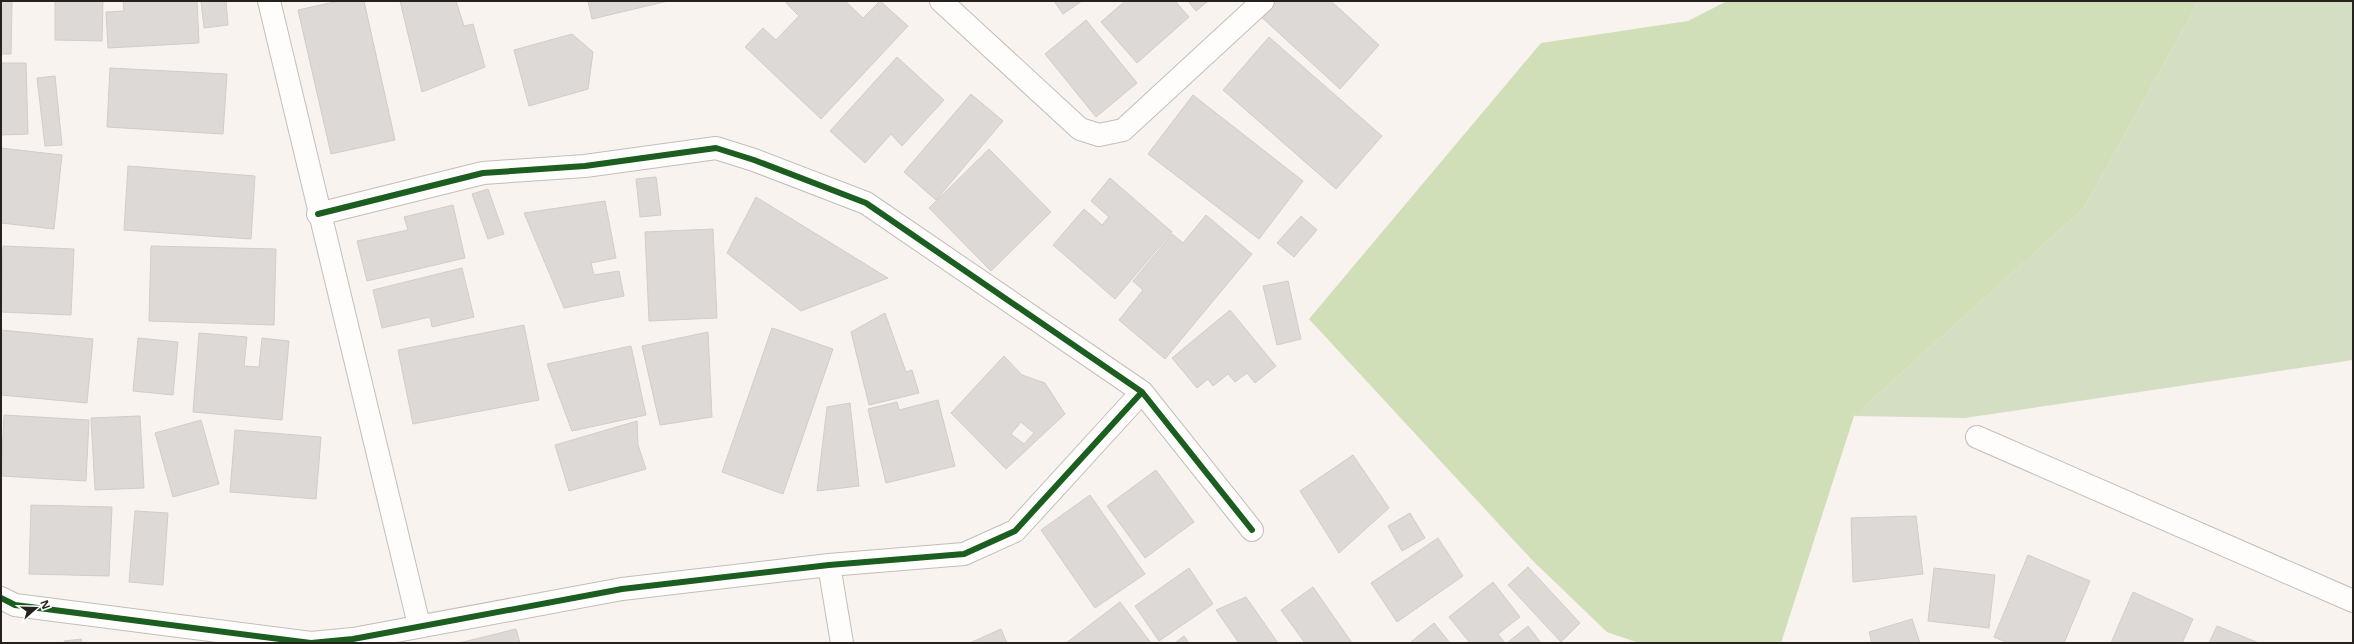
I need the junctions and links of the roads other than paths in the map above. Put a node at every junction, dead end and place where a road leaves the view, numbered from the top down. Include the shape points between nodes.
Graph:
1 (269, 1) edge
2 (941, 1) edge
3 (1263, 1) edge
4 (318, 214) junction
5 (1142, 392) junction
6 (1977, 437) dead end
7 (1252, 530) dead end
8 (829, 565) junction
9 (1, 598) edge
10 (2353, 600) edge
11 (419, 625) junction
12 (842, 643) edge

1 - 4 street
2 - 3 street via 1080,129 1099,135 1123,130
4 - 5 street via 483,173 585,166 716,148 866,203
4 - 11 street
5 - 7 street
5 - 8 street via 1015,531 964,554
6 - 10 street
8 - 11 street via 622,589
8 - 12 street
9 - 11 street via 15,605 311,643 353,639

